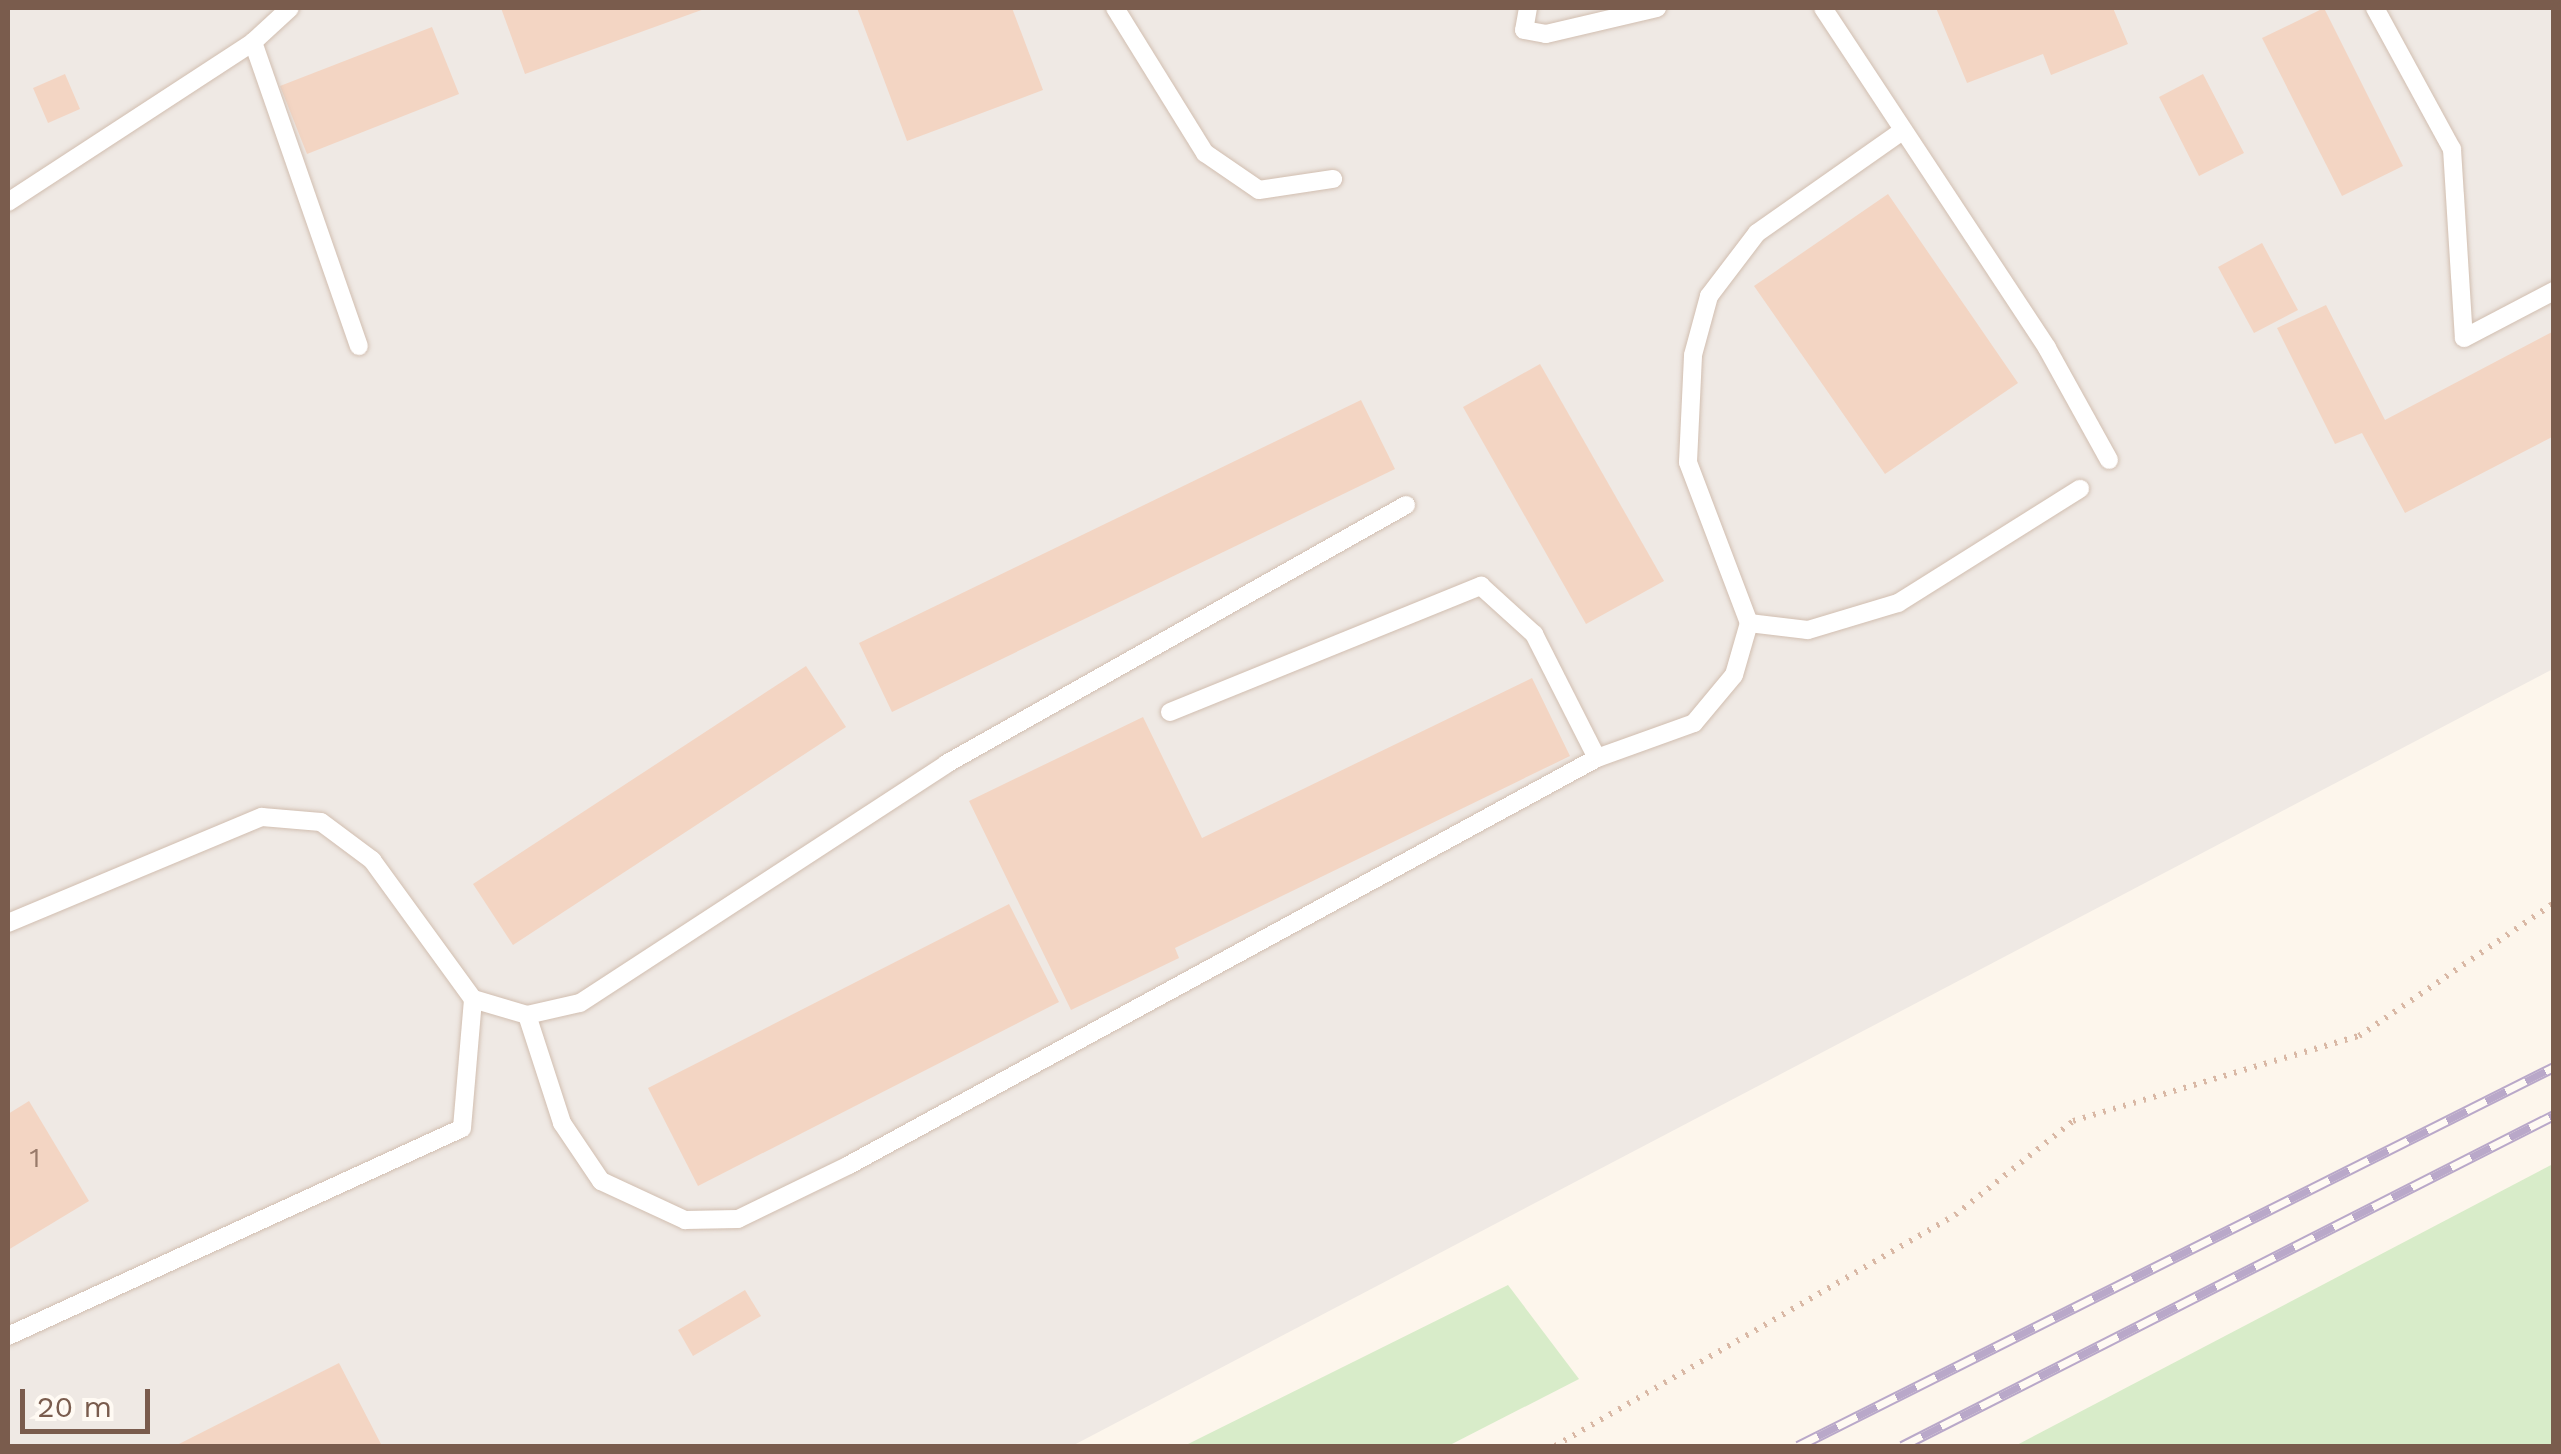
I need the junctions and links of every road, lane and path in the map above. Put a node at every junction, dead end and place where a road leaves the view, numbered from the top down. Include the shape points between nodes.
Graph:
1 (290, 8) edge
2 (1115, 8) edge
3 (1528, 8) edge
4 (1658, 8) edge
5 (1823, 8) edge
6 (2375, 8) edge
7 (253, 42) junction
8 (1902, 132) junction
9 (1334, 179) dead end
10 (8, 202) edge
11 (2554, 291) edge
12 (360, 346) dead end
13 (2109, 460) dead end
14 (2080, 489) dead end
15 (1406, 505) dead end
16 (1749, 623) junction
17 (1170, 712) dead end
18 (1597, 758) junction
19 (2554, 903) edge
20 (8, 922) edge
21 (473, 999) junction
22 (526, 1016) junction
23 (8, 1336) edge
24 (1555, 1446) edge

1 - 7 lane
2 - 9 lane via 1204,153 1259,190
3 - 4 lane via 1524,30 1546,34
5 - 8 lane
6 - 11 lane via 2452,149 2464,338
7 - 10 lane
7 - 12 lane
8 - 13 lane via 2047,348
8 - 16 lane via 1756,233 1709,296 1693,355 1688,462
14 - 16 lane via 1898,603 1808,630
15 - 22 lane via 946,764 580,1003
16 - 18 lane via 1734,675 1694,723
17 - 18 lane via 1480,586 1534,634
18 - 22 lane via 849,1166 738,1218 685,1220 601,1182 562,1123
19 - 24 path via 2360,1036 2074,1121 1955,1215
20 - 21 lane via 262,817 322,822 372,860
21 - 22 lane
21 - 23 lane via 462,1128

